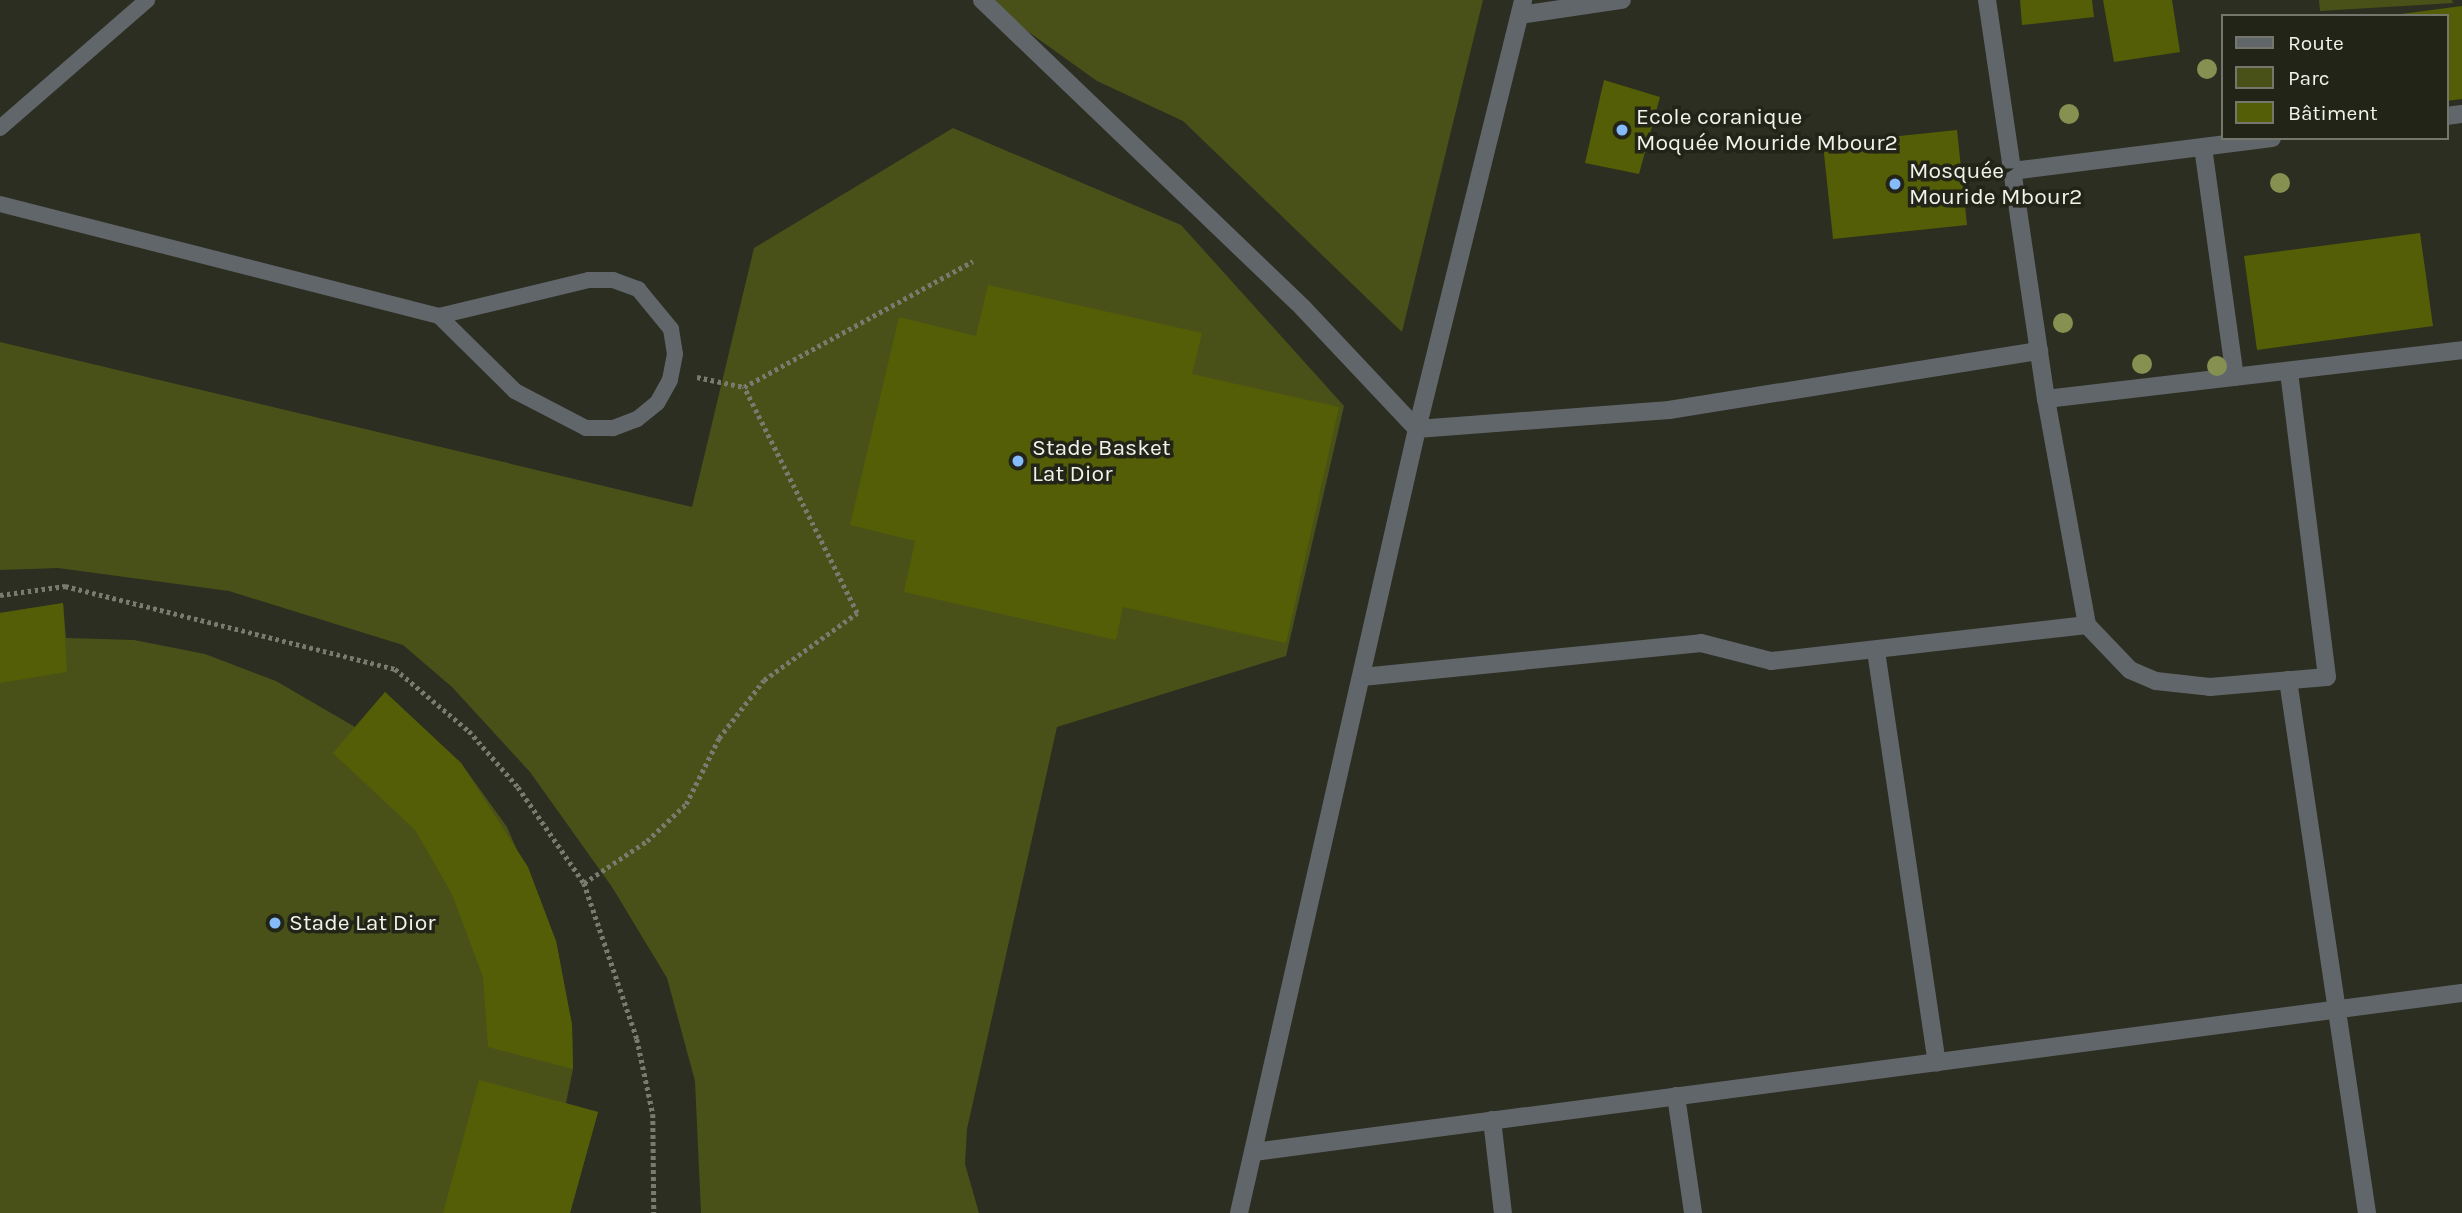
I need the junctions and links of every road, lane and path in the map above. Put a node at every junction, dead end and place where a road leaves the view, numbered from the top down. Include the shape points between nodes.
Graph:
1 (148, 0) edge
2 (982, 0) edge
3 (1622, 0) edge
4 (1986, 0) edge
5 (1522, 7) edge
6 (0, 128) edge
7 (2257, 140) edge
8 (2203, 147) junction
9 (2012, 171) junction
10 (0, 204) edge
11 (973, 261) dead end
12 (439, 316) junction
13 (2462, 350) edge
14 (2039, 351) junction
15 (672, 372) junction
16 (2289, 372) junction
17 (2235, 377) junction
18 (744, 387) junction
19 (2046, 399) junction
20 (1417, 429) junction
21 (0, 595) edge
22 (2087, 625) junction
23 (1876, 651) junction
24 (1362, 677) junction
25 (2288, 680) junction
26 (584, 883) junction
27 (2462, 993) edge
28 (2336, 1009) junction
29 (1937, 1062) junction
30 (1676, 1096) junction
31 (1492, 1120) junction
32 (1254, 1152) junction
33 (654, 1213) edge
34 (1239, 1213) edge
35 (1503, 1213) edge
36 (1693, 1213) edge
37 (2367, 1213) edge

1 - 6 lane
2 - 20 street via 1294,299
3 - 5 street
4 - 9 street
5 - 20 street
7 - 8 street
8 - 9 street
8 - 17 street
9 - 14 street
10 - 12 lane
11 - 18 path
12 - 15 lane via 515,391 586,428 613,428 637,419 657,403
12 - 15 lane via 589,279 613,280 638,289 657,306 671,329
13 - 16 street
14 - 19 street
14 - 20 street via 1669,410
15 - 18 path
16 - 17 street
16 - 25 street via 2327,677
17 - 19 street
18 - 26 path via 857,613 764,680 719,738 686,804 648,841
19 - 22 street
20 - 24 street
21 - 26 path via 65,586 395,669 469,731 518,787
22 - 23 street
22 - 25 street via 2130,670 2156,681 2210,687
23 - 24 street via 1771,662 1701,643
23 - 29 street
24 - 32 street
25 - 28 street
26 - 33 path via 637,1039 653,1114
27 - 28 street
28 - 29 street
28 - 37 street
29 - 30 street
30 - 31 street
30 - 36 street
31 - 32 street
31 - 35 street
32 - 34 street

